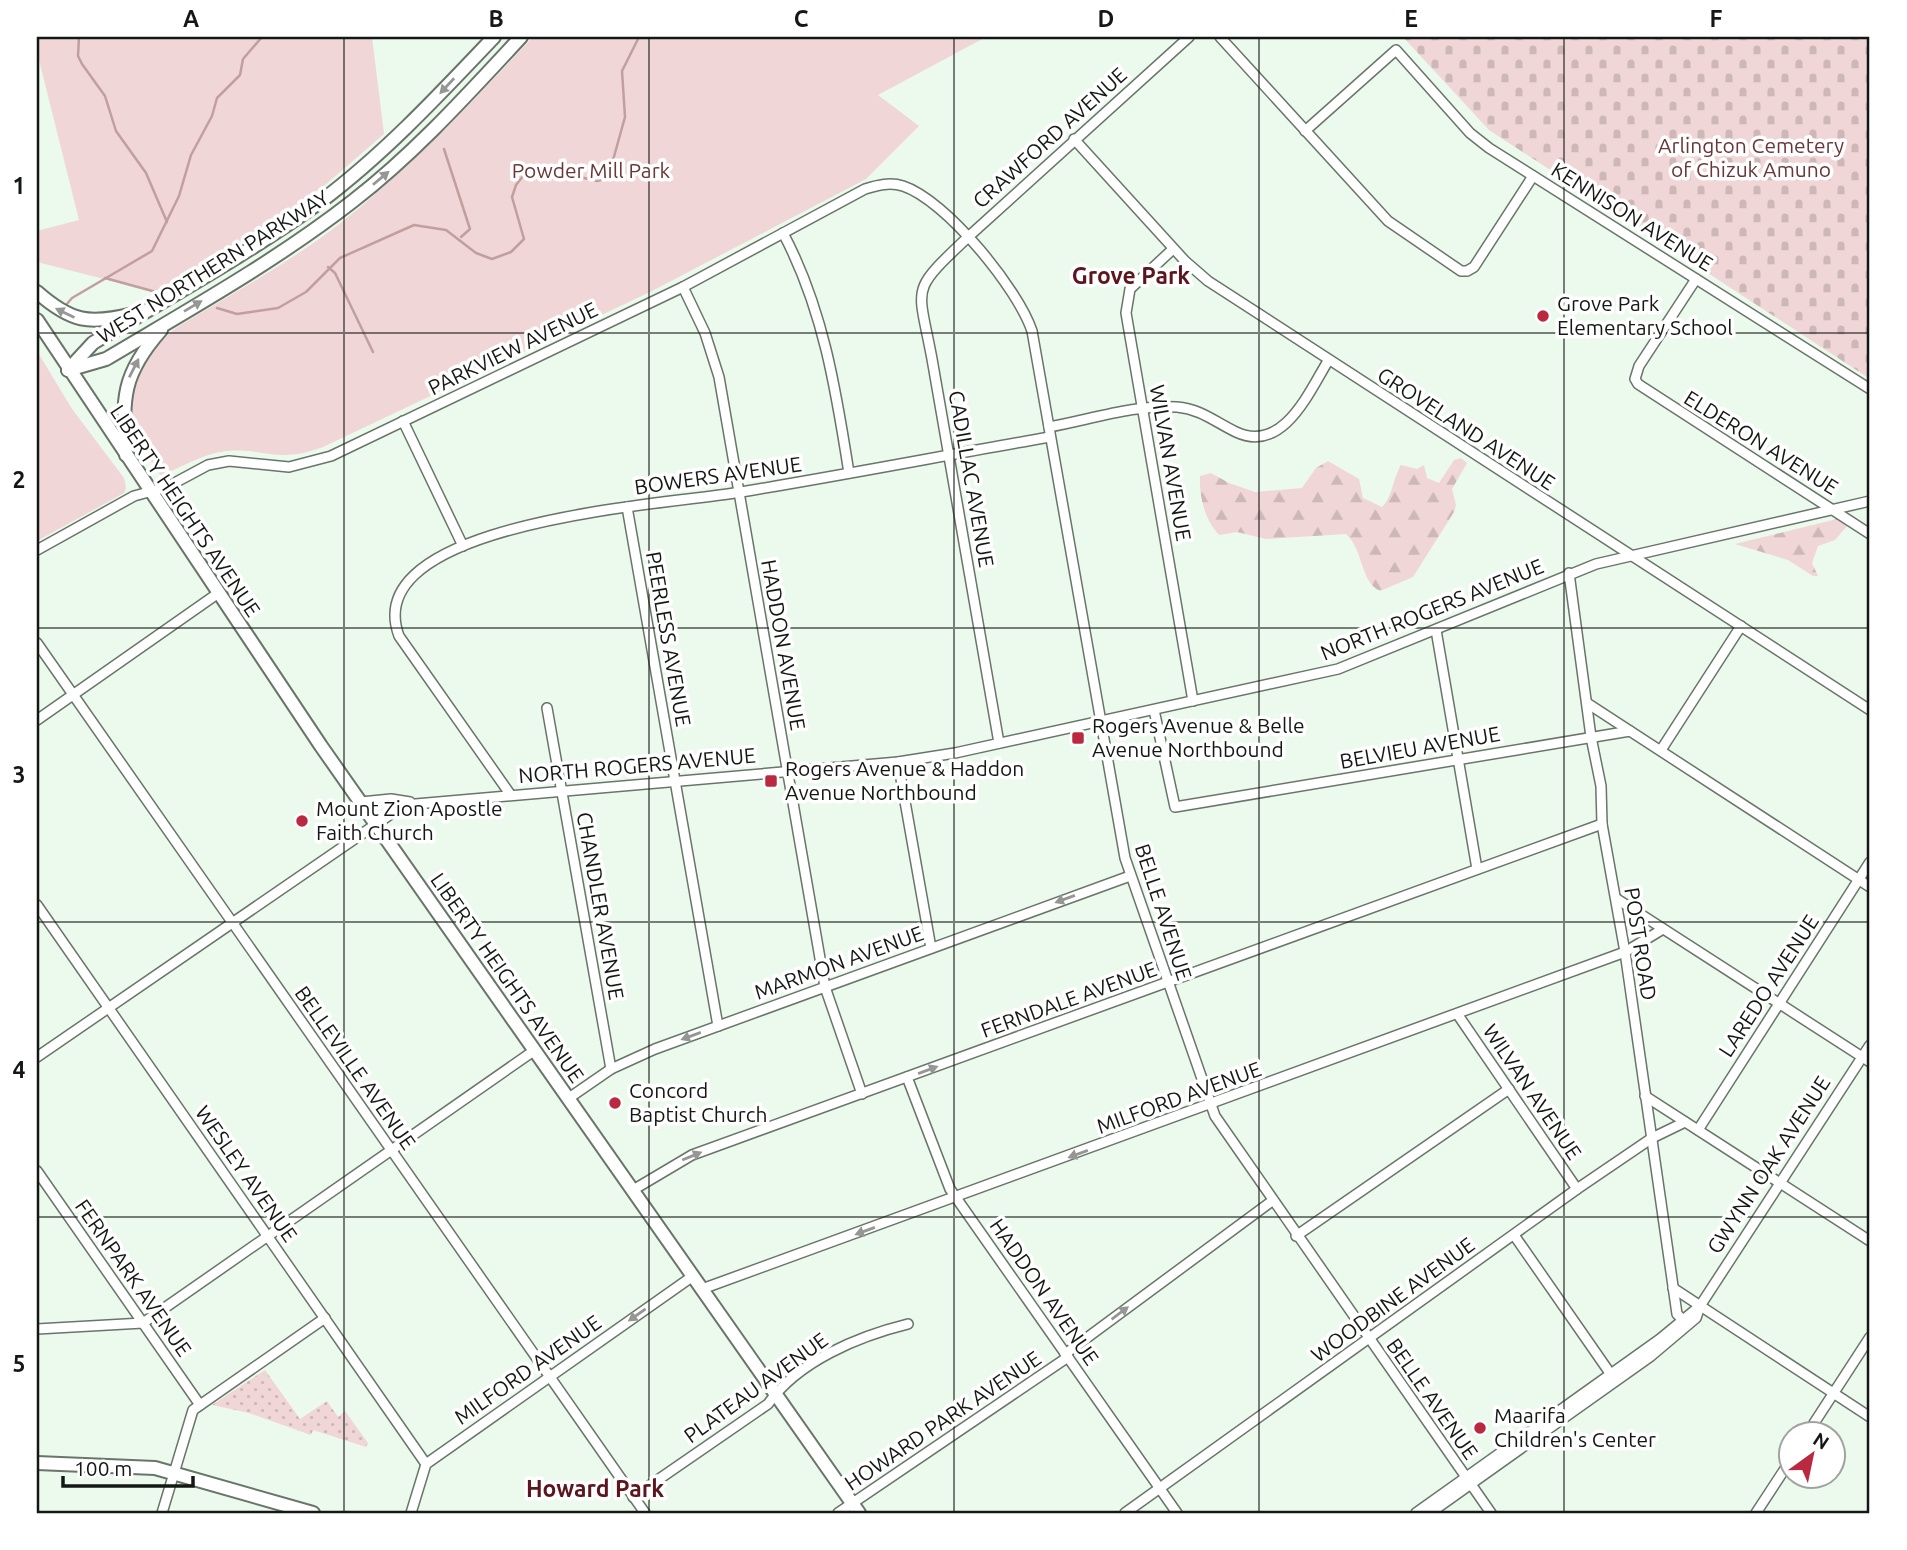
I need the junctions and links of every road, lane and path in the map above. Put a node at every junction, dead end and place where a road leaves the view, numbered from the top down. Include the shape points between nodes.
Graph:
1 (494, 37) edge
2 (521, 37) edge
3 (1189, 37) edge
4 (1220, 37) edge
5 (1305, 131) junction
6 (1074, 139) junction
7 (1533, 176) junction
8 (879, 185) joint
9 (783, 233) junction
10 (967, 238) junction
11 (1173, 249) junction
12 (1696, 278) junction
13 (682, 287) junction
14 (37, 292) edge
15 (147, 310) junction
16 (37, 320) edge
17 (169, 321) junction
18 (1328, 361) junction
19 (68, 370) junction
20 (1870, 389) edge
21 (1143, 410) junction
22 (403, 421) junction
23 (1049, 427) junction
24 (1051, 437) junction
25 (949, 455) junction
26 (127, 458) junction
27 (849, 473) junction
28 (149, 492) junction
29 (739, 493) junction
30 (1870, 501) edge
31 (627, 507) junction
32 (1833, 509) junction
33 (1870, 534) edge
34 (463, 546) junction
35 (37, 550) edge
36 (1630, 555) junction
37 (1569, 573) junction
38 (217, 594) junction
39 (1741, 626) junction
40 (1436, 630) junction
41 (37, 643) edge
42 (73, 695) junction
43 (1193, 701) junction
44 (1587, 703) junction
45 (547, 708) dead end
46 (1870, 709) edge
47 (1154, 710) junction
48 (37, 720) edge
49 (1101, 722) junction
50 (1630, 731) junction
51 (1591, 737) junction
52 (999, 743) junction
53 (1661, 750) junction
54 (1458, 759) junction
55 (898, 762) junction
56 (787, 771) junction
57 (675, 781) junction
58 (562, 789) junction
59 (510, 794) junction
60 (361, 802) junction
61 (412, 803) junction
62 (376, 822) junction
63 (1602, 824) junction
64 (1870, 862) edge
65 (1477, 869) junction
66 (1129, 876) junction
67 (1858, 879) junction
68 (1870, 887) edge
69 (1616, 899) junction
70 (37, 905) edge
71 (232, 922) junction
72 (1663, 929) junction
73 (931, 948) junction
74 (1625, 952) junction
75 (1168, 983) junction
76 (825, 987) junction
77 (1778, 1003) junction
78 (108, 1007) junction
79 (1458, 1015) junction
80 (718, 1026) junction
81 (1870, 1045) edge
82 (535, 1050) junction
83 (37, 1057) edge
84 (1866, 1060) edge
85 (611, 1069) junction
86 (907, 1077) junction
87 (1509, 1089) junction
88 (862, 1094) junction
89 (1645, 1096) junction
90 (569, 1098) junction
91 (1211, 1104) junction
92 (1685, 1122) junction
93 (1698, 1130) junction
94 (1652, 1138) junction
95 (391, 1150) junction
96 (37, 1171) edge
97 (1781, 1183) junction
98 (1577, 1189) junction
99 (633, 1190) junction
100 (957, 1199) junction
101 (1272, 1201) junction
102 (1514, 1235) junction
103 (1296, 1236) junction
104 (268, 1237) junction
105 (1870, 1241) edge
106 (693, 1276) junction
107 (1673, 1288) junction
108 (702, 1289) junction
109 (1700, 1306) junction
110 (324, 1318) junction
111 (1682, 1319) junction
112 (143, 1324) junction
113 (908, 1324) dead end
114 (37, 1329) edge
115 (1870, 1337) edge
116 (1368, 1339) junction
117 (1066, 1356) junction
118 (550, 1377) junction
119 (1613, 1377) junction
120 (775, 1393) junction
121 (1833, 1393) junction
122 (200, 1405) junction
123 (1870, 1417) edge
124 (1816, 1420) edge
125 (37, 1463) edge
126 (426, 1464) junction
127 (174, 1472) junction
128 (1778, 1478) edge
129 (1468, 1481) junction
130 (1159, 1489) junction
131 (633, 1497) junction
132 (855, 1508) edge
133 (162, 1513) edge
134 (313, 1513) edge
135 (411, 1513) edge
136 (645, 1513) edge
137 (838, 1513) edge
138 (1125, 1513) edge
139 (1177, 1513) edge
140 (1416, 1513) edge
141 (1430, 1513) edge
142 (1490, 1513) edge
143 (1756, 1513) edge

1 -> 15 main road, WEST NORTHERN PARKWAY via 408,127 343,183 287,225
17 -> 2 main road, WEST NORTHERN PARKWAY via 288,248 354,200 419,143
3 - 6 street, CRAWFORD AVENUE
4 - 5 street
5 - 7 street, KENNISON AVENUE via 1396,50 1470,133
5 - 7 street via 1388,221 1461,271 1474,267
6 - 10 street, CRAWFORD AVENUE
6 - 11 street, GROVELAND AVENUE
7 - 12 street, KENNISON AVENUE
8 - 9 street, PARKVIEW AVENUE
8 - 10 street, BELLE AVENUE via 915,191
9 - 13 street, PARKVIEW AVENUE
9 - 27 street via 808,285 828,355
10 - 23 street, BELLE AVENUE via 1009,285 1027,315
10 - 25 street, CADILLAC AVENUE via 930,275 920,297
11 - 18 street, GROVELAND AVENUE via 1208,281
11 - 21 street, WILVAN AVENUE via 1127,296
12 - 20 street, KENNISON AVENUE
12 - 32 street, ELDERON AVENUE via 1635,379
13 - 22 street, PARKVIEW AVENUE
13 - 29 street, HADDON AVENUE via 715,360
15 -> 14 main road via 85,320 57,309
15 - 19 main road, WEST NORTHERN PARKWAY via 93,343
16 - 19 main road, LIBERTY HEIGHTS AVENUE
17 - 19 main road, WEST NORTHERN PARKWAY via 106,359
26 -> 17 main road via 123,405 127,381 141,353
18 - 21 street via 1287,424 1272,434 1245,435 1191,410
18 - 36 street, GROVELAND AVENUE
19 - 26 main road, LIBERTY HEIGHTS AVENUE
21 - 23 street
21 - 43 street, WILVAN AVENUE
22 - 28 street, PARKVIEW AVENUE via 303,465 218,462
22 - 34 street
23 - 24 street, BELLE AVENUE
24 - 25 street, BOWERS AVENUE
24 - 49 street, BELLE AVENUE
25 - 27 street, BOWERS AVENUE
25 - 52 street, CADILLAC AVENUE
26 - 28 main road, LIBERTY HEIGHTS AVENUE
27 - 29 street, BOWERS AVENUE
28 - 35 street, PARKVIEW AVENUE
28 - 38 main road, LIBERTY HEIGHTS AVENUE
29 - 31 street, BOWERS AVENUE
29 - 56 street, HADDON AVENUE
30 - 32 street, NORTH ROGERS AVENUE
31 - 34 street, BOWERS AVENUE via 525,524
31 - 57 street, PEERLESS AVENUE
32 - 33 street, ELDERON AVENUE
32 - 36 street, NORTH ROGERS AVENUE
34 - 59 street, BOWERS AVENUE via 404,584 393,612 399,636
36 - 37 street, NORTH ROGERS AVENUE
36 - 39 street, GROVELAND AVENUE
37 - 40 street, NORTH ROGERS AVENUE
37 - 44 street, POST ROAD
38 - 42 street
38 - 60 main road, LIBERTY HEIGHTS AVENUE
39 - 46 street, GROVELAND AVENUE
39 - 53 street
40 - 43 street, NORTH ROGERS AVENUE via 1338,668
40 - 54 street
41 - 42 street, BELLEVILLE AVENUE
42 - 48 street
42 - 71 street, BELLEVILLE AVENUE
43 - 47 street, NORTH ROGERS AVENUE
44 - 50 street
44 - 51 street, POST ROAD
45 - 58 street, CHANDLER AVENUE
47 - 49 street, NORTH ROGERS AVENUE
47 - 54 street, BELVIEU AVENUE via 1175,807
49 - 52 street, NORTH ROGERS AVENUE
49 - 66 street, BELLE AVENUE
50 - 51 street, BELVIEU AVENUE
50 - 53 street
51 - 54 street, BELVIEU AVENUE
51 - 63 street, POST ROAD via 1601,786
52 - 55 street, NORTH ROGERS AVENUE
53 - 67 street
54 - 65 street
55 - 56 street, NORTH ROGERS AVENUE
55 - 73 street
56 - 57 street, NORTH ROGERS AVENUE
56 - 76 street, HADDON AVENUE
57 - 58 street, NORTH ROGERS AVENUE
57 - 80 street, PEERLESS AVENUE
58 - 59 street, NORTH ROGERS AVENUE
58 - 85 street, CHANDLER AVENUE
59 - 61 street, NORTH ROGERS AVENUE
60 - 61 street via 391,799
60 - 62 main road, LIBERTY HEIGHTS AVENUE
61 - 62 street, NORTH ROGERS AVENUE
62 - 71 street, NORTH ROGERS AVENUE
62 - 82 main road, LIBERTY HEIGHTS AVENUE
63 - 65 street, FERNDALE AVENUE
63 - 69 street, POST ROAD
64 - 67 street, LAREDO AVENUE
65 - 75 street, FERNDALE AVENUE
66 -> 73 street, MARMON AVENUE
66 - 75 street, BELLE AVENUE
67 - 68 street
67 - 77 street, LAREDO AVENUE
69 - 72 street
69 - 74 street, POST ROAD
70 - 78 street, WESLEY AVENUE
71 - 78 street, NORTH ROGERS AVENUE
71 - 95 street, BELLEVILLE AVENUE
72 - 74 street, MILFORD AVENUE
72 - 77 street
73 - 76 street, MARMON AVENUE
74 - 79 street, MILFORD AVENUE
74 - 89 street, POST ROAD
86 -> 75 street, FERNDALE AVENUE
75 - 91 street, BELLE AVENUE
76 - 80 street, MARMON AVENUE
76 - 88 street, HADDON AVENUE
77 - 84 street
77 - 93 street, LAREDO AVENUE
78 - 83 street, NORTH ROGERS AVENUE
78 - 104 street, WESLEY AVENUE
79 - 87 street, WILVAN AVENUE
79 - 91 street, MILFORD AVENUE
80 -> 85 street, MARMON AVENUE
81 - 84 street, GWYNN OAK AVENUE
82 - 90 main road, LIBERTY HEIGHTS AVENUE
82 - 95 street
84 - 97 street, GWYNN OAK AVENUE
85 - 90 street, MARMON AVENUE
86 - 88 street, FERNDALE AVENUE
86 - 100 street, HADDON AVENUE
87 - 98 street, WILVAN AVENUE
87 - 103 street
99 -> 88 street, FERNDALE AVENUE via 692,1155
89 - 92 street
89 - 94 street, POST ROAD
90 - 99 main road, LIBERTY HEIGHTS AVENUE
91 -> 100 street, MILFORD AVENUE
91 - 101 street, BELLE AVENUE
92 - 93 street
92 - 94 street, WOODBINE AVENUE
93 - 97 street
94 - 98 street, WOODBINE AVENUE
94 - 107 street, POST ROAD
95 - 104 street
95 - 118 street, BELLEVILLE AVENUE
96 - 112 street, FERNPARK AVENUE
97 - 105 street
97 - 109 street, GWYNN OAK AVENUE
98 - 102 street, WOODBINE AVENUE
99 - 106 main road, LIBERTY HEIGHTS AVENUE
100 -> 108 street, MILFORD AVENUE
100 - 117 street, HADDON AVENUE
101 - 103 street, BELLE AVENUE
117 -> 101 street, HOWARD PARK AVENUE
102 - 116 street, WOODBINE AVENUE
102 - 119 street
103 - 116 street, BELLE AVENUE
104 - 110 street, WESLEY AVENUE
104 - 112 street
106 - 108 main road, LIBERTY HEIGHTS AVENUE
106 -> 118 street, MILFORD AVENUE
107 - 109 street
107 - 111 street, POST ROAD
108 - 120 main road, LIBERTY HEIGHTS AVENUE
109 - 111 street, GWYNN OAK AVENUE
109 - 119 street, GWYNN OAK AVENUE via 1696,1318 1679,1334
109 - 121 street
110 - 122 street
110 - 126 street, WESLEY AVENUE
111 - 119 street, GWYNN OAK AVENUE
112 - 114 street
112 - 122 street, FERNPARK AVENUE
113 - 120 street, PLATEAU AVENUE via 846,1344
115 - 121 street
116 - 129 street, BELLE AVENUE
116 - 130 street, WOODBINE AVENUE
117 - 130 street, HADDON AVENUE
117 - 132 street, HOWARD PARK AVENUE
118 - 126 street, MILFORD AVENUE
118 - 131 street, BELLEVILLE AVENUE
119 - 129 street, GWYNN OAK AVENUE
120 - 131 street, PLATEAU AVENUE via 768,1404
120 - 132 main road, LIBERTY HEIGHTS AVENUE
121 - 123 street
121 - 124 street
122 - 127 street via 194,1409
125 - 127 main road
126 - 135 street
127 - 133 street
127 - 134 main road
128 - 143 street
129 - 140 street, GWYNN OAK AVENUE
129 - 141 street, GWYNN OAK AVENUE
129 - 142 street, BELLE AVENUE
130 - 138 street, WOODBINE AVENUE
130 - 139 street, HADDON AVENUE
131 - 136 street, BELLEVILLE AVENUE
132 - 137 street, HOWARD PARK AVENUE

